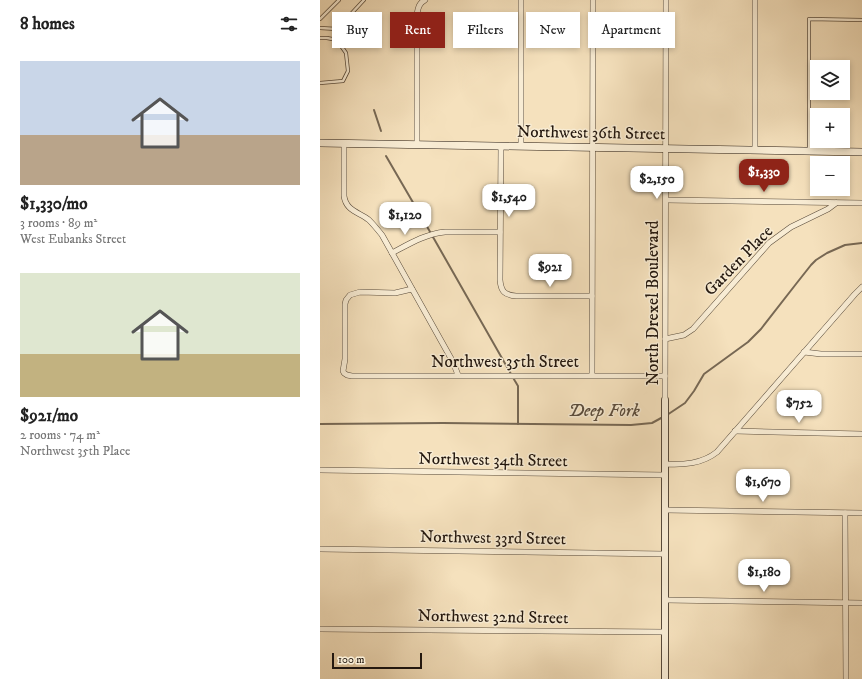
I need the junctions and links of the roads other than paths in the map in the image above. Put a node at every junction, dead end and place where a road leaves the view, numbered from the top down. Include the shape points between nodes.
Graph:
1 (339, 0) edge
2 (364, 0) edge
3 (521, 0) edge
4 (593, 0) edge
5 (666, 0) edge
6 (755, 0) edge
7 (423, 1) edge
8 (320, 19) edge
9 (862, 20) edge
10 (320, 28) edge
11 (320, 38) edge
12 (320, 83) edge
13 (320, 143) edge
14 (344, 143) junction
15 (417, 144) junction
16 (501, 146) junction
17 (521, 146) junction
18 (593, 148) junction
19 (666, 148) junction
20 (755, 150) junction
21 (809, 151) junction
22 (862, 152) edge
23 (666, 200) junction
24 (836, 203) junction
25 (862, 203) edge
26 (500, 232) junction
27 (392, 253) junction
28 (862, 287) edge
29 (412, 289) junction
30 (592, 296) junction
31 (666, 339) junction
32 (804, 352) junction
33 (862, 354) edge
34 (458, 375) junction
35 (592, 375) junction
36 (665, 376) junction
37 (665, 400) joint
38 (735, 431) junction
39 (862, 434) edge
40 (665, 464) junction
41 (320, 470) edge
42 (665, 475) junction
43 (665, 510) junction
44 (845, 513) junction
45 (862, 513) edge
46 (320, 549) edge
47 (665, 554) junction
48 (665, 600) junction
49 (846, 602) junction
50 (862, 602) edge
51 (320, 628) edge
52 (665, 632) junction
53 (665, 679) edge
54 (846, 679) edge

1 - 8 lane
2 - 10 lane via 337,29
3 - 17 street
4 - 18 street
5 - 19 street, North Drexel Boulevard
6 - 20 street
7 - 15 street via 417,14
9 - 21 lane via 808,19
11 - 12 lane via 337,40 346,53 348,71 343,82
13 - 14 main road, Northwest 36th Street
14 - 15 main road, Northwest 36th Street
14 - 27 street via 346,204 376,227
15 - 16 main road, Northwest 36th Street
16 - 17 main road, Northwest 36th Street
16 - 26 street
17 - 18 main road, Northwest 36th Street
18 - 19 main road, Northwest 36th Street
18 - 30 street
19 - 20 main road, Northwest 36th Street
19 - 23 street, North Drexel Boulevard
20 - 21 main road, Northwest 36th Street
21 - 22 main road, Northwest 36th Street
23 - 24 street
23 - 31 street, North Drexel Boulevard
24 - 25 street
24 - 31 street, Garden Place via 775,238 693,329 684,335
26 - 27 street via 436,234 426,236
26 - 30 street via 500,285 505,294
27 - 29 street
28 - 32 street
29 - 34 street
29 - 34 street, Northwest 35th Street via 395,293 360,292 348,297 345,309 343,371 349,376
30 - 35 street
31 - 36 street, North Drexel Boulevard
32 - 33 street
32 - 38 street
34 - 35 street, Northwest 35th Street
35 - 36 street, Northwest 35th Street
36 - 37 street, North Drexel Boulevard
37 - 40 street, North Drexel Boulevard
38 - 39 street
38 - 40 street via 717,452 706,459 691,463
40 - 42 street, North Drexel Boulevard
41 - 42 street, Northwest 34th Street
42 - 43 street, North Drexel Boulevard
43 - 44 street
43 - 47 street, North Drexel Boulevard
44 - 45 street
44 - 49 street
46 - 47 street, Northwest 33rd Street
47 - 48 street, North Drexel Boulevard
48 - 49 street
48 - 52 street, North Drexel Boulevard
49 - 50 street
49 - 54 street
51 - 52 street, Northwest 32nd Street
52 - 53 street, North Drexel Boulevard

